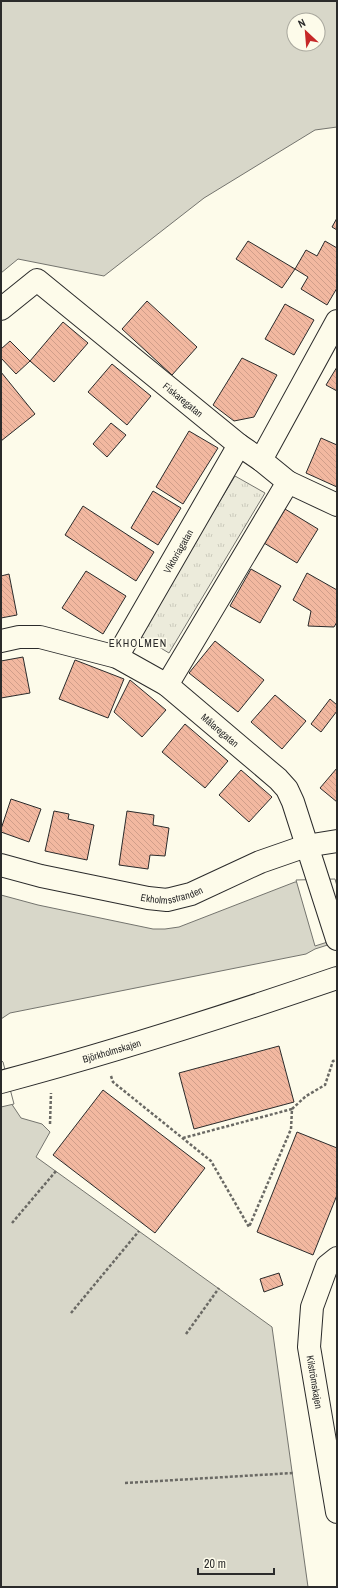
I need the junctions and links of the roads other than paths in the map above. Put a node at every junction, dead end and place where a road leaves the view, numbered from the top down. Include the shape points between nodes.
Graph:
1 (1, 309) edge
2 (337, 321) edge
3 (239, 445) junction
4 (261, 460) junction
5 (288, 482) junction
6 (337, 505) edge
7 (1, 641) edge
8 (117, 657) junction
9 (167, 685) junction
10 (337, 841) edge
11 (306, 846) junction
12 (1, 865) edge
13 (337, 939) edge
14 (337, 978) edge
15 (337, 995) edge
16 (221, 1017) junction
17 (1, 1082) edge
18 (337, 1258) edge
19 (332, 1450) edge
20 (337, 1512) edge

1 - 3 street, Fiskaregatan via 37,280
2 - 4 street
3 - 4 street, Fiskaregatan
3 - 8 street, Viktoriagatan
4 - 5 street, Fiskaregatan
5 - 6 street, Fiskaregatan
5 - 9 street
7 - 8 street, Målaregatan via 19,637 40,637
8 - 9 street, Målaregatan
9 - 11 street, Målaregatan via 278,779 293,802
10 - 11 street, Ekholmsstranden
11 - 12 street, Ekholmsstranden via 260,862 191,894 167,900 41,876
11 - 13 street, Målaregatan
14 - 16 street, Björkholmskajen
15 - 16 street, Björkholmskajen
16 - 17 street, Björkholmskajen
18 - 19 street, Kilströmskajen via 327,1266 312,1307 309,1347
19 - 20 street, Kilströmskajen

